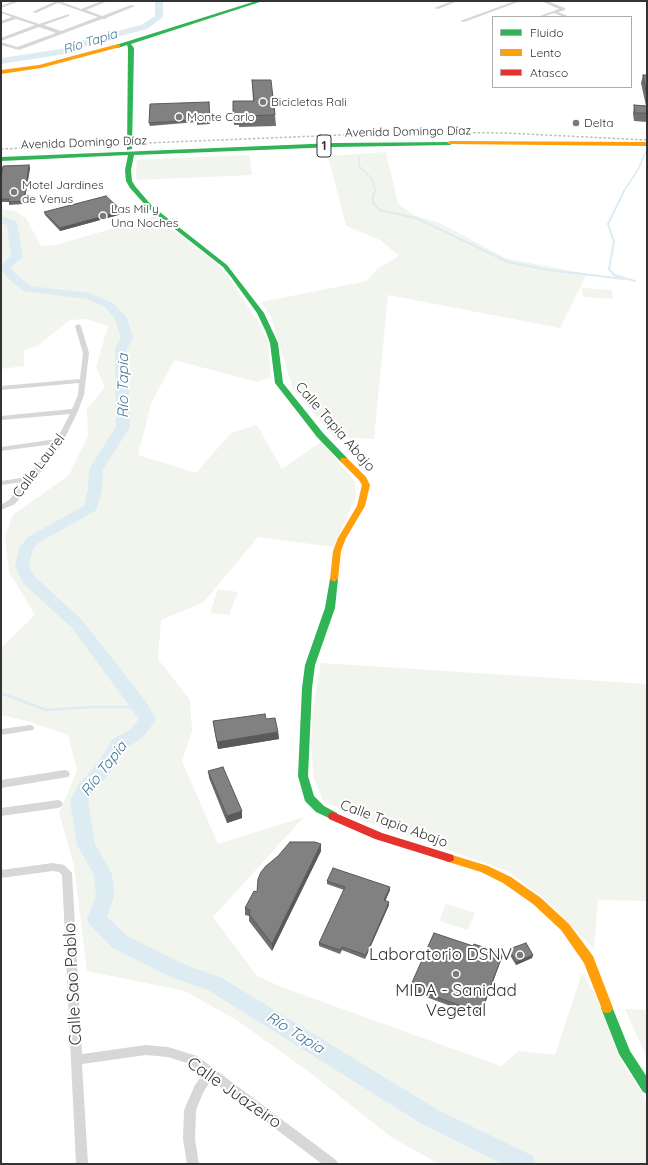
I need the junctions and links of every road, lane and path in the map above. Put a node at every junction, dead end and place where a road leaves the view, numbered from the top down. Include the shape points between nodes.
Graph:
1 (18, 1) edge
2 (58, 1) edge
3 (106, 1) edge
4 (261, 1) edge
5 (456, 1) edge
6 (519, 1) edge
7 (542, 1) edge
8 (558, 1) edge
9 (550, 4) junction
10 (133, 6) dead end
11 (1, 7) edge
12 (436, 8) dead end
13 (82, 10) junction
14 (1, 12) edge
15 (34, 12) dead end
16 (554, 12) junction
17 (67, 15) dead end
18 (542, 16) edge
19 (565, 16) edge
20 (17, 18) junction
21 (104, 18) junction
22 (462, 21) dead end
23 (1, 23) edge
24 (40, 26) junction
25 (61, 33) junction
26 (1, 40) edge
27 (1, 43) edge
28 (128, 43) junction
29 (1, 72) edge
30 (647, 139) edge
31 (647, 144) edge
32 (130, 152) junction
33 (1, 154) edge
34 (1, 159) edge
35 (78, 326) dead end
36 (84, 381) junction
37 (1, 388) edge
38 (75, 411) junction
39 (1, 418) edge
40 (60, 441) junction
41 (1, 449) edge
42 (30, 479) junction
43 (1, 483) edge
44 (1, 508) edge
45 (30, 728) dead end
46 (1, 732) edge
47 (65, 774) dead end
48 (1, 784) edge
49 (58, 804) dead end
50 (1, 812) edge
51 (1, 874) edge
52 (77, 1060) junction
53 (210, 1073) junction
54 (647, 1088) edge
55 (82, 1164) edge
56 (193, 1164) edge
57 (332, 1164) edge

1 - 11 street
2 - 13 street
2 - 15 street
3 - 13 street
4 - 28 main road
5 - 12 street
6 - 22 street
7 - 9 street
8 - 9 street
9 - 16 street via 563,9
10 - 21 street
13 - 21 street
14 - 20 street
16 - 18 street
16 - 19 street
17 - 24 street
20 - 23 street
20 - 24 street
21 - 25 street
24 - 25 street
24 - 26 street
25 - 27 street via 18,49
28 - 29 main road via 53,63
28 - 32 main road via 131,48
30 - 32 main road, Avenida Domingo Díaz / 1 via 437,139
31 - 32 main road, Avenida Domingo Díaz / 1 via 397,144
32 - 33 main road, Avenida Domingo Díaz / 1
32 - 34 main road, Avenida Domingo Díaz / 1
32 - 54 main road, Calle Tapia Abajo via 128,170 132,187 150,207 233,276 260,313 270,332 279,382 320,435 366,485 361,506 337,551 330,608 310,665 303,776 309,798 320,809 338,819 379,836 484,869 507,880 537,901 565,927 589,960 625,1054
35 - 36 street, Calle Laurel via 86,353
36 - 37 street
36 - 38 street, Calle Laurel
38 - 39 street
38 - 40 street, Calle Laurel
40 - 41 street
40 - 42 street, Calle Laurel
42 - 43 street
42 - 44 street, Calle Laurel via 12,502
45 - 46 street
47 - 48 street
49 - 50 street
51 - 52 street, Calle Sao Pablo via 53,867 61,868 67,873
52 - 53 street, Calle Juazeiro via 146,1050 168,1052 193,1060
52 - 55 street, Calle Sao Pablo
53 - 56 street via 199,1089 190,1110 189,1139
53 - 57 street, Calle Juazeiro

